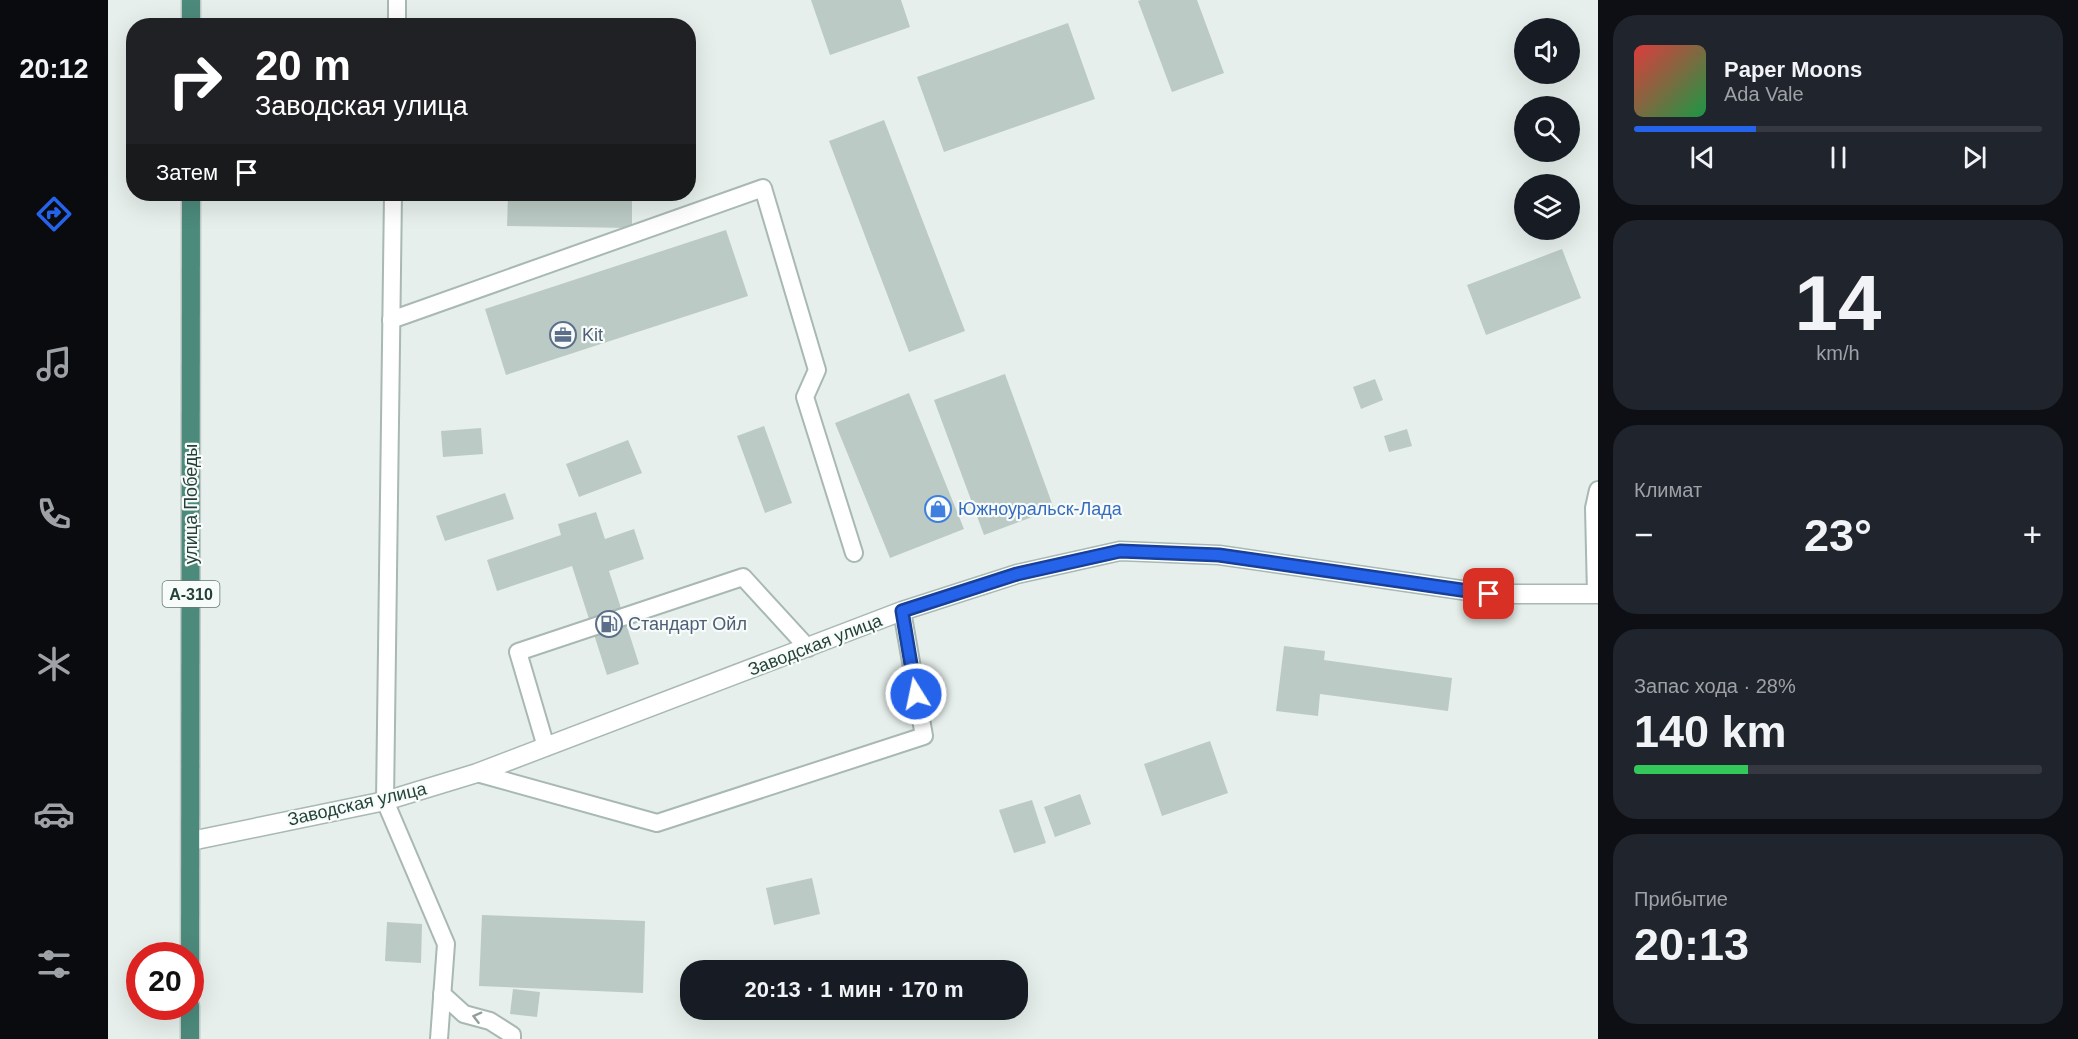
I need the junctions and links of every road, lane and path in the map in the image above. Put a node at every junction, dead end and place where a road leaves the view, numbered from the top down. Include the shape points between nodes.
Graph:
1 (191, 0) edge
2 (398, 0) edge
3 (191, 18) edge
4 (397, 18) edge
5 (191, 201) edge
6 (393, 201) edge
7 (391, 320) junction
8 (1598, 490) edge
9 (854, 553) dead end
10 (1597, 594) edge
11 (902, 611) junction
12 (808, 648) junction
13 (546, 747) junction
14 (477, 773) junction
15 (384, 801) junction
16 (191, 841) junction
17 (190, 942) edge
18 (442, 994) junction
19 (190, 1020) edge
20 (190, 1039) edge
21 (439, 1039) edge
22 (512, 1039) edge

1 - 3 highway
2 - 4 lane
5 - 16 highway, улица Победы / А-310
6 - 7 lane
7 - 9 lane via 763,188 817,370 805,397
7 - 15 lane
8 - 10 lane via 1594,508
10 - 11 street, Заводская улица via 1489,594 1219,555 1120,551 1017,574
11 - 12 street, Заводская улица
11 - 14 lane via 924,736 657,823
12 - 13 street, Заводская улица
12 - 13 lane via 743,577 518,652
13 - 14 street, Заводская улица
14 - 15 street, Заводская улица
15 - 16 street, Заводская улица
15 - 18 lane via 446,944
16 - 17 highway, улица Победы / А-310
18 - 21 lane
22 -> 18 lane via 512,1035 490,1021 464,1014
19 - 20 highway

